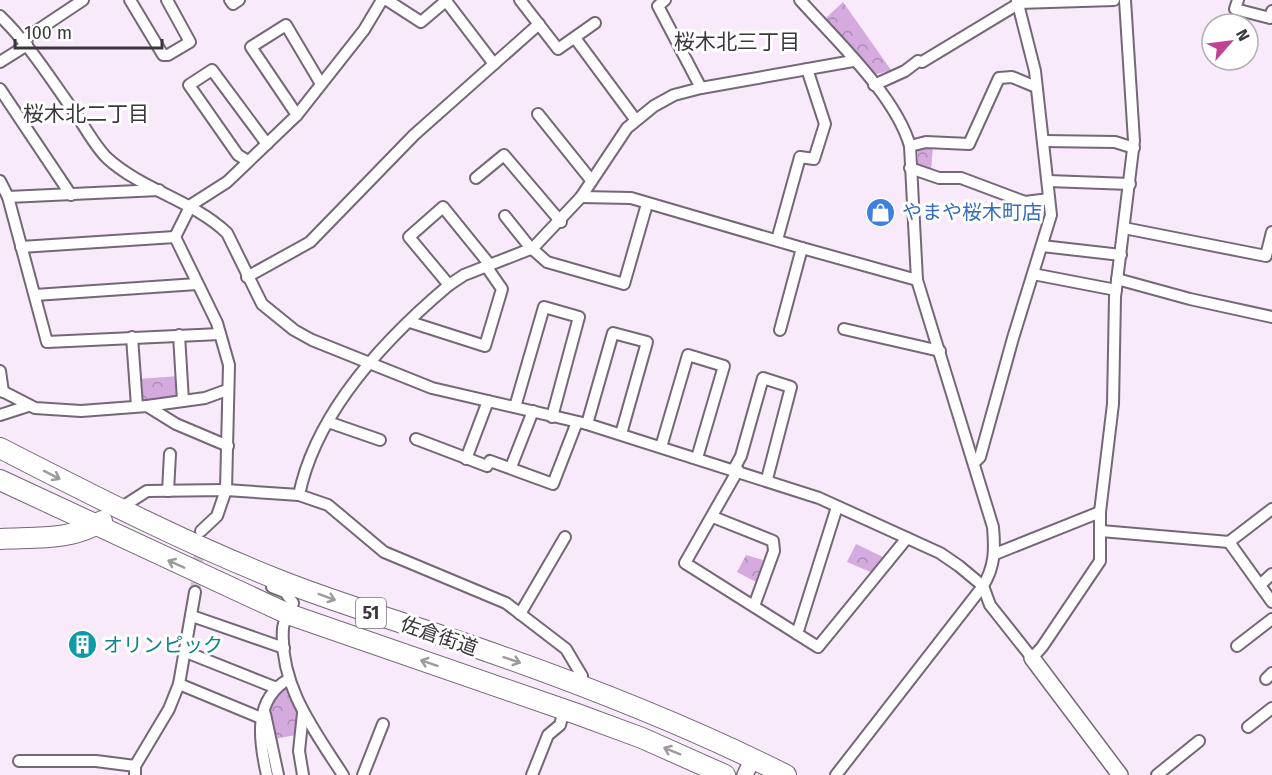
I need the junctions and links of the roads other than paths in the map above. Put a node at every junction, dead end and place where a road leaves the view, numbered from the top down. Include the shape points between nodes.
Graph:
1 (83, 0) edge
2 (130, 0) edge
3 (167, 0) edge
4 (230, 0) edge
5 (239, 0) edge
6 (382, 0) edge
7 (387, 0) edge
8 (520, 0) edge
9 (665, 0) edge
10 (800, 0) edge
11 (1114, 0) edge
12 (1125, 0) edge
13 (1238, 0) edge
14 (447, 1) edge
15 (1018, 3) edge
16 (1272, 10) edge
17 (0, 16) edge
18 (595, 23) dead end
19 (539, 24) junction
20 (575, 38) junction
21 (25, 43) junction
22 (853, 61) junction
23 (0, 62) edge
24 (494, 64) junction
25 (807, 69) junction
26 (321, 84) junction
27 (874, 85) junction
28 (1036, 87) junction
29 (702, 88) junction
30 (0, 89) edge
31 (538, 114) dead end
32 (297, 115) junction
33 (635, 119) junction
34 (1043, 141) junction
35 (267, 144) junction
36 (910, 146) junction
37 (1134, 148) junction
38 (248, 161) junction
39 (910, 168) junction
40 (476, 178) dead end
41 (591, 180) junction
42 (0, 181) edge
43 (1047, 181) junction
44 (1130, 184) junction
45 (159, 190) junction
46 (71, 195) junction
47 (582, 197) junction
48 (8, 198) junction
49 (1049, 199) junction
50 (647, 204) junction
51 (191, 206) junction
52 (505, 216) dead end
53 (561, 222) junction
54 (1124, 228) junction
55 (1272, 232) edge
56 (175, 237) junction
57 (777, 240) junction
58 (1042, 246) junction
59 (21, 247) junction
60 (802, 248) junction
61 (533, 249) junction
62 (1121, 255) junction
63 (1269, 256) edge
64 (488, 266) junction
65 (1033, 274) junction
66 (247, 277) junction
67 (917, 280) junction
68 (197, 284) junction
69 (1117, 284) junction
70 (449, 285) junction
71 (35, 295) junction
72 (1272, 317) edge
73 (410, 322) junction
74 (844, 329) dead end
75 (780, 330) dead end
76 (220, 334) junction
77 (179, 335) junction
78 (132, 337) junction
79 (940, 351) junction
80 (370, 362) junction
81 (0, 371) edge
82 (227, 390) junction
83 (2, 391) edge
84 (488, 400) junction
85 (183, 401) junction
86 (28, 406) junction
87 (142, 406) junction
88 (515, 407) junction
89 (533, 411) junction
90 (0, 415) edge
91 (552, 417) junction
92 (328, 422) junction
93 (582, 423) junction
94 (621, 434) junction
95 (416, 439) dead end
96 (380, 440) dead end
97 (228, 446) junction
98 (662, 447) junction
99 (0, 448) edge
100 (170, 454) dead end
101 (698, 458) junction
102 (466, 459) junction
103 (974, 463) junction
104 (511, 467) junction
105 (736, 470) junction
106 (767, 479) junction
107 (0, 480) edge
108 (226, 490) junction
109 (168, 491) junction
110 (299, 495) junction
111 (837, 507) junction
112 (119, 509) junction
113 (1272, 509) edge
114 (1100, 512) junction
115 (713, 517) junction
116 (95, 525) junction
117 (1101, 531) junction
118 (192, 535) junction
119 (565, 537) dead end
120 (907, 538) junction
121 (0, 539) edge
122 (1229, 542) junction
123 (995, 554) junction
124 (1272, 574) edge
125 (1260, 585) junction
126 (983, 586) junction
127 (195, 592) tunnel mouth
128 (1272, 602) edge
129 (754, 606) junction
130 (288, 614) junction
131 (520, 614) junction
132 (192, 616) junction
133 (1272, 619) edge
134 (797, 634) junction
135 (1237, 646) dead end
136 (284, 648) junction
137 (186, 652) junction
138 (1032, 658) junction
139 (289, 679) junction
140 (577, 683) junction
141 (179, 684) junction
142 (274, 687) junction
143 (1272, 708) edge
144 (564, 710) junction
145 (262, 713) junction
146 (303, 713) junction
147 (383, 724) dead end
148 (1248, 727) dead end
149 (1200, 741) dead end
150 (19, 762) dead end
151 (749, 766) edge
152 (135, 770) edge
153 (267, 775) edge
154 (278, 775) edge
155 (303, 775) edge
156 (343, 775) edge
157 (363, 775) edge
158 (532, 775) edge
159 (725, 775) edge
160 (786, 775) edge
161 (836, 775) edge
162 (1120, 775) edge
163 (1157, 775) edge

1 - 21 street
2 - 3 street via 164,55 168,55 190,42
4 - 5 street via 233,4
6 - 26 street via 364,30
7 - 14 street via 421,22
8 - 19 street
9 - 29 street via 658,6
10 - 22 street
11 - 15 street
12 - 37 street
13 - 16 street via 1235,9 1270,18
14 - 24 street
15 - 27 street via 922,62
15 - 28 street
17 - 21 street
18 - 20 street
19 - 20 street via 558,49
19 - 24 street
20 - 33 street
21 - 23 street
21 - 45 street via 102,152
22 - 25 street
22 - 27 street
24 - 66 street via 414,135 310,242
25 - 29 street
25 - 57 street via 825,124 814,159 800,157
26 - 32 street
26 - 32 street via 286,25 251,47
27 - 36 street via 898,116
28 - 34 street
28 - 36 street via 1012,76 999,78 969,144 926,142
29 - 33 street via 674,95
30 - 46 street
31 - 41 street
32 - 35 street
33 - 41 street
34 - 37 street via 1115,142
34 - 43 street
35 - 38 street
35 - 38 street via 212,70 189,85 238,155
36 - 39 street
37 - 44 street
38 - 51 street via 227,182
39 - 49 street via 939,178 961,178 1025,202
39 - 67 street
40 - 53 street via 504,155
41 - 47 street
42 - 48 street
43 - 44 street
43 - 49 street
44 - 54 street
45 - 46 street
45 - 51 street
46 - 48 street
47 - 50 street via 631,198
47 - 53 street
48 - 59 street
49 - 58 street via 1051,215
50 - 57 street
50 - 61 street via 624,284 556,267
51 - 56 street
51 - 66 street via 227,233
52 - 61 street
53 - 61 street
54 - 62 street
54 - 63 street
55 - 63 street
56 - 59 street
56 - 68 street
57 - 60 street
58 - 62 street
58 - 65 street
59 - 71 street
60 - 67 street
60 - 75 street
61 - 64 street
62 - 69 street
64 - 70 street
64 - 70 street via 442,207 409,237
64 - 73 street via 502,289 485,346
65 - 69 street
65 - 103 street via 980,457
66 - 80 street via 262,304 294,330
67 - 79 street
68 - 71 street
68 - 76 street
69 - 72 street
69 - 114 street via 1113,404
70 - 73 street
71 - 78 street via 47,342
73 - 80 street
74 - 79 street
76 - 77 street
76 - 82 street via 229,365
77 - 78 street
77 - 85 street
78 - 87 street
79 - 103 street
80 - 84 street via 432,388
80 - 92 street
81 - 83 street
82 - 85 street
82 - 97 street
83 - 86 street
84 - 88 street
84 - 102 street
85 - 87 street
86 - 87 street via 81,411
86 - 90 street
87 - 97 street
88 - 89 street
88 - 91 street via 544,307 579,317
89 - 91 street
89 - 104 street
91 - 93 street
92 - 96 street
92 - 110 street via 307,464
93 - 94 street
93 - 94 street via 613,333 647,342
93 - 104 street via 553,484
94 - 98 street
95 - 102 street
97 - 108 street
98 - 101 street
98 - 101 street via 688,355 724,366
99 -> 112 highway, 51
100 - 109 street
101 - 105 street
102 - 104 street via 487,466 490,461
103 - 123 street via 993,527
105 - 106 street
105 - 106 street via 763,378 790,387
105 - 115 street
106 - 111 street
107 - 116 highway, 51
108 - 109 street
108 - 110 street
108 - 118 street via 217,516
109 - 112 street via 147,491
110 - 131 street via 328,505 384,552 506,603
111 - 120 street
111 - 134 street
112 - 116 highway
112 - 118 highway, 佐倉街道 / 51
113 - 122 street
114 - 117 street
114 - 123 street
115 - 129 street via 773,541 774,550
115 - 129 street via 686,563
116 - 121 highway via 62,536
130 -> 116 highway, 佐倉街道 / 51
117 - 122 street
117 - 138 street via 1100,561
118 - 130 street via 214,563 285,592 293,603
118 -> 140 highway, 佐倉街道 / 51 via 280,580
119 - 131 street
120 - 126 street via 940,553
120 - 134 street via 818,647
122 - 125 street
123 - 126 street
124 - 125 street
125 - 128 street
126 - 138 street via 990,605
126 - 161 street
127 - 132 street
129 - 134 street
130 - 136 street via 283,626
144 -> 130 highway, 佐倉街道 / 51
131 - 140 street via 570,655 582,676
132 - 136 street
132 - 137 street
133 - 135 street
136 - 139 street
137 - 141 street
137 - 142 street
138 - 162 street
139 - 142 street
139 - 146 street
140 - 151 highway, 佐倉街道 / 51
141 - 145 street
141 - 152 street via 170,709
142 - 145 street
143 - 148 street
144 - 158 street via 560,725 548,735
159 -> 144 highway, 佐倉街道 / 51
145 - 153 street via 259,732
145 - 154 street
146 - 155 street via 298,751
146 - 156 street
147 - 157 street
149 - 163 street
150 - 152 street via 96,761
151 - 160 highway, 佐倉街道 / 51

